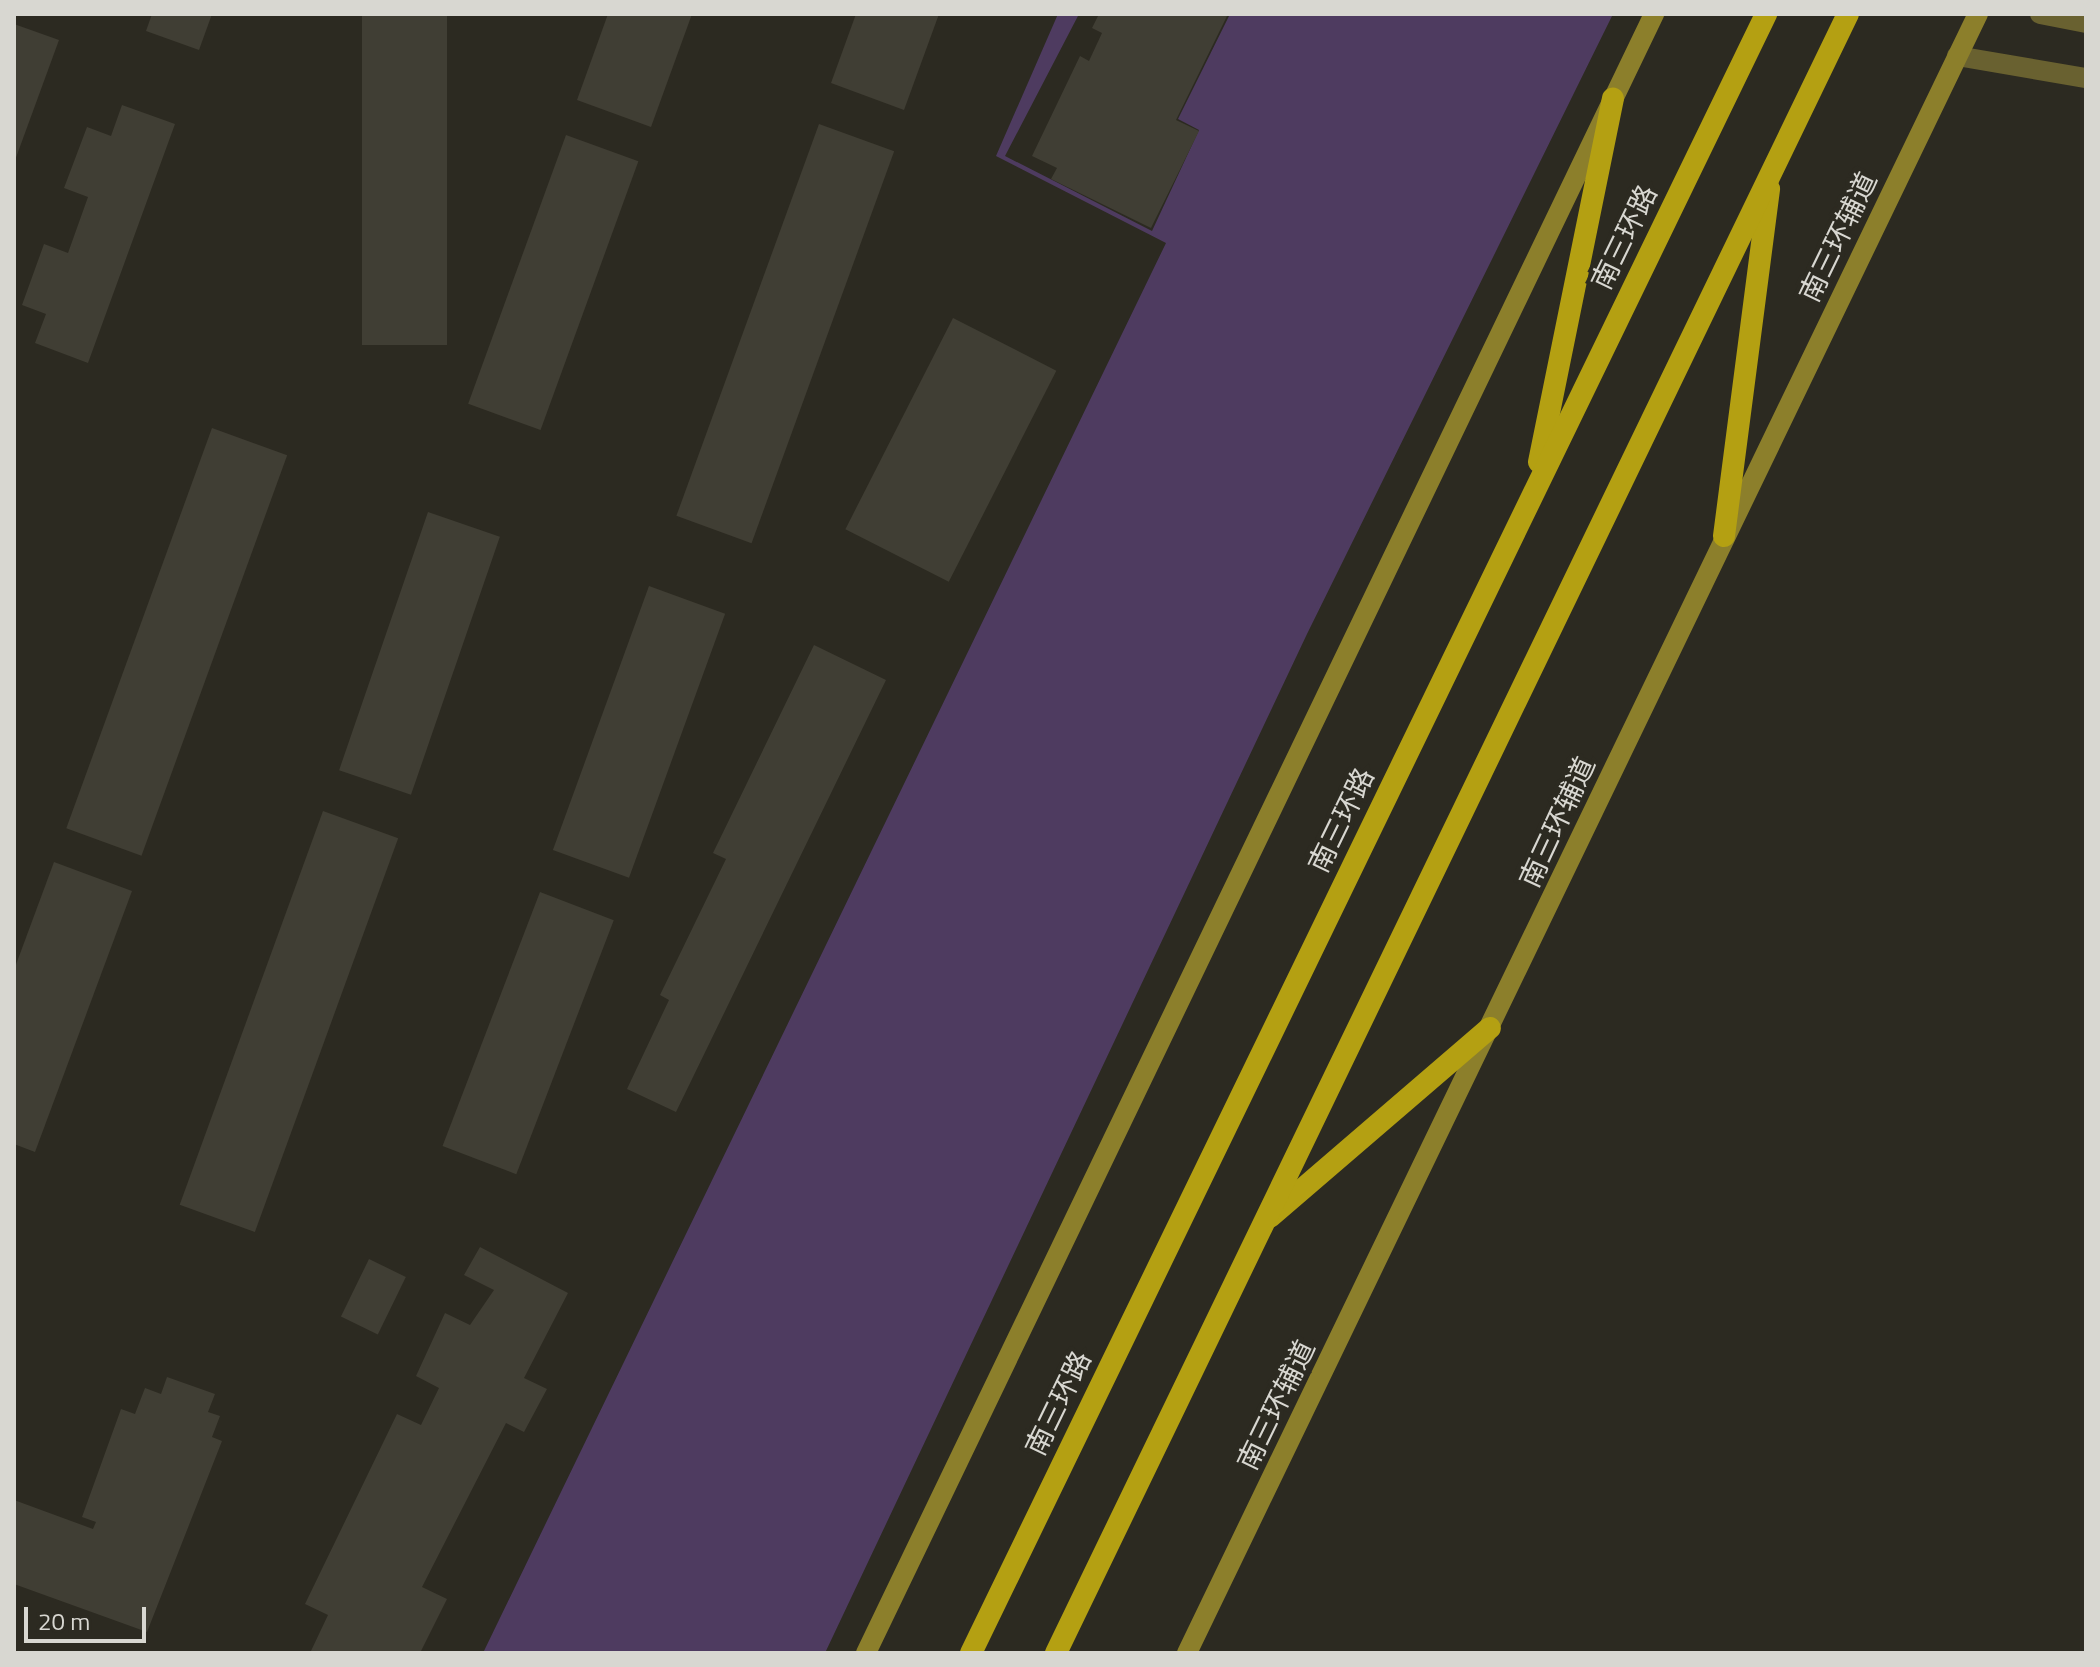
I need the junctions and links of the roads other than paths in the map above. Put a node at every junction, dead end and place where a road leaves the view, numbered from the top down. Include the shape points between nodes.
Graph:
1 (1654, 14) edge
2 (1766, 14) edge
3 (1848, 14) edge
4 (1978, 14) edge
5 (2040, 14) edge
6 (2086, 23) edge
7 (1957, 56) junction
8 (2086, 78) edge
9 (1613, 98) junction
10 (1772, 170) junction
11 (1532, 495) junction
12 (1724, 536) junction
13 (1490, 1028) junction
14 (1263, 1223) junction
15 (866, 1653) edge
16 (971, 1653) edge
17 (1056, 1653) edge
18 (1187, 1653) edge

1 - 9 main road
2 - 11 highway, 南三环路
3 - 10 highway
4 - 7 main road, 南三环辅道
5 - 6 street
7 - 8 street
7 - 12 main road, 南三环辅道
9 - 11 highway
9 - 15 main road
10 - 12 highway
10 - 14 highway
11 - 16 highway, 南三环路
12 - 13 main road, 南三环辅道
13 - 14 highway
13 - 18 main road, 南三环辅道
14 - 17 highway

